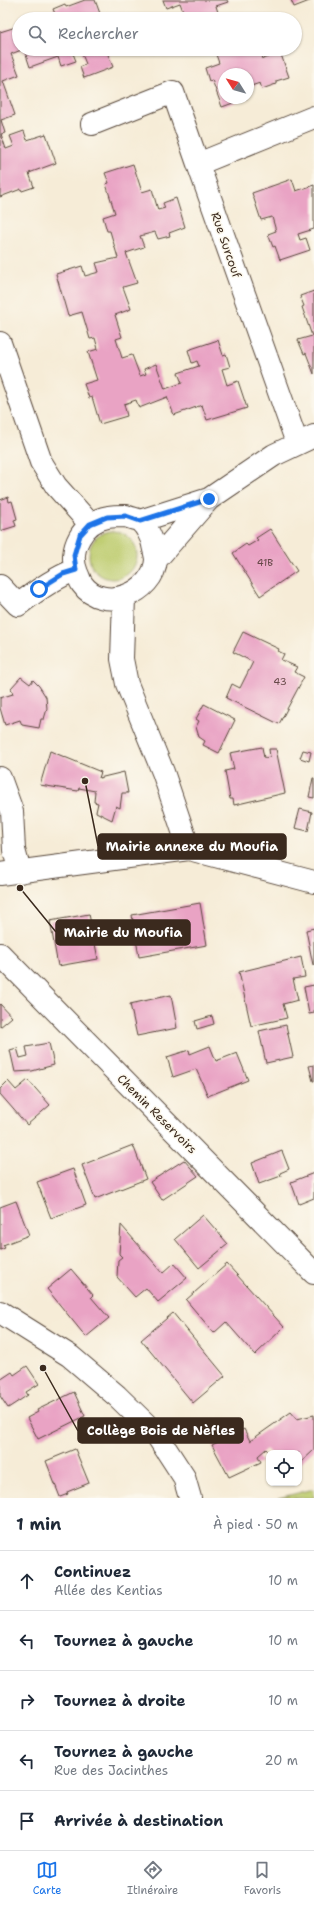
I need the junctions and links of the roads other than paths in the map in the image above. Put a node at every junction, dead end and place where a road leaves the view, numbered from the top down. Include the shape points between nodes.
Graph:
1 (314, 118) edge
2 (92, 124) dead end
3 (198, 164) junction
4 (0, 343) edge
5 (306, 440) edge
6 (209, 499) junction
7 (140, 521) junction
8 (90, 524) junction
9 (156, 560) junction
10 (76, 570) junction
11 (0, 586) edge
12 (124, 597) junction
13 (0, 778) edge
14 (189, 849) junction
15 (10, 873) edge
16 (314, 882) edge
17 (0, 954) edge
18 (314, 1273) edge
19 (0, 1312) edge
20 (190, 1498) edge

1 - 3 street
2 - 3 street, Rue Surcouf via 173,92
3 - 5 street, Rue Surcouf
4 - 8 street via 41,462 56,486
5 - 6 street via 274,455
6 - 7 street
6 - 9 street
7 - 8 street via 126,516 107,517
7 - 9 street via 152,540
8 - 10 street via 80,535 74,555
9 - 12 street via 150,579 138,590
10 - 11 street via 63,574 18,606
10 - 12 street via 82,585 93,594 108,599
12 - 14 street via 122,659 127,684 163,772
13 - 15 street via 12,812 14,850
14 - 15 street
14 - 16 street
17 - 18 street, Chemin Reservoirs
19 - 20 street via 70,1356 151,1428 184,1477

